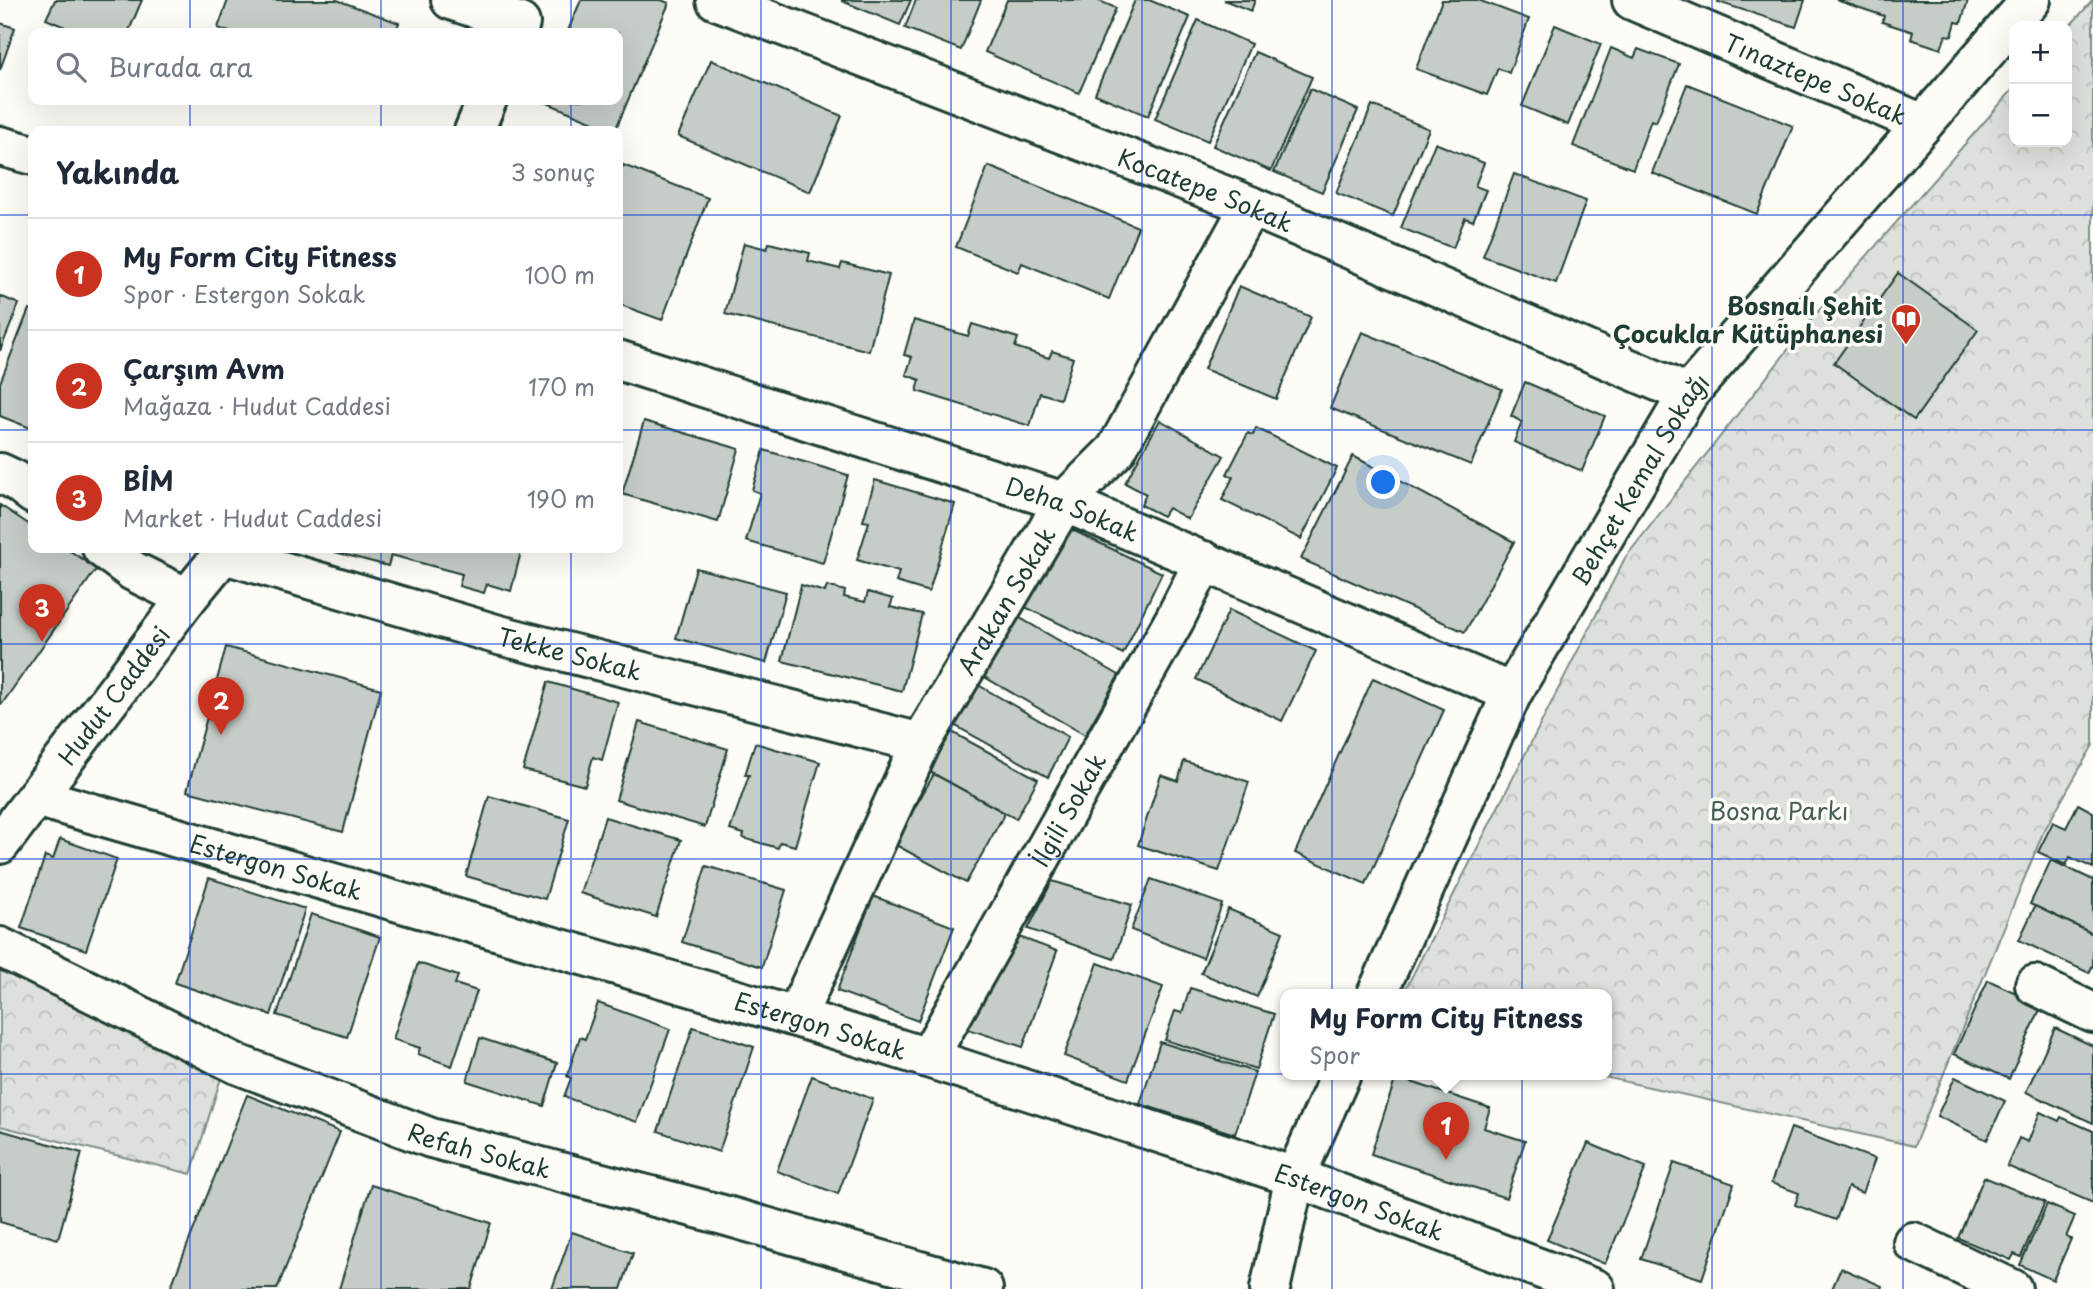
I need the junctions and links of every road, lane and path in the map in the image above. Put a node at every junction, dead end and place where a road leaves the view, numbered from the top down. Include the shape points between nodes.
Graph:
1 (452, 0) edge
2 (716, 0) edge
3 (1632, 0) edge
4 (2031, 0) edge
5 (522, 19) edge
6 (485, 105) edge
7 (1923, 124) junction
8 (476, 126) edge
9 (0, 146) edge
10 (28, 154) edge
11 (1250, 206) junction
12 (623, 362) edge
13 (1688, 394) junction
14 (0, 473) edge
15 (28, 490) edge
16 (1064, 502) junction
17 (109, 553) edge
18 (224, 553) edge
19 (232, 553) edge
20 (1204, 561) junction
21 (187, 598) junction
22 (1513, 693) junction
23 (921, 743) junction
24 (36, 797) junction
25 (0, 844) edge
26 (0, 947) edge
27 (2035, 985) dead end
28 (1379, 989) edge
29 (2093, 1013) edge
30 (796, 1017) junction
31 (928, 1058) junction
32 (1338, 1080) edge
33 (1295, 1177) junction
34 (1913, 1242) dead end
35 (983, 1289) edge
36 (1270, 1289) edge
37 (1595, 1289) edge
38 (2012, 1289) edge

1 - 5 street
2 - 11 street, Kocatepe Sokak
3 - 7 street, Tınaztepe Sokak
4 - 7 street, Behçet Kemal Sokağı
6 - 8 street
7 - 13 street, Behçet Kemal Sokağı
9 - 10 street
11 - 13 street, Kocatepe Sokak
11 - 16 street, Arakan Sokak via 1116,450
12 - 16 street, Deha Sokak
13 - 22 street, Behçet Kemal Sokağı
14 - 15 street
16 - 20 street, Deha Sokak
16 - 23 street, Arakan Sokak
17 - 21 street via 133,571
18 - 21 street, Hudut Caddesi
19 - 23 street, Tekke Sokak via 499,635
20 - 22 street, Deha Sokak
20 - 31 street, İlgili Sokak
21 - 24 street, Hudut Caddesi
22 - 28 street, Behçet Kemal Sokağı
23 - 30 street, Arakan Sokak
24 - 25 street, Hudut Caddesi
24 - 30 street, Estergon Sokak
26 - 35 street, Refah Sokak via 237,1064 431,1138
27 - 29 street
30 - 31 street, Estergon Sokak
31 - 33 street, Estergon Sokak
32 - 33 street
33 - 36 street
33 - 37 street, Estergon Sokak
34 - 38 street

